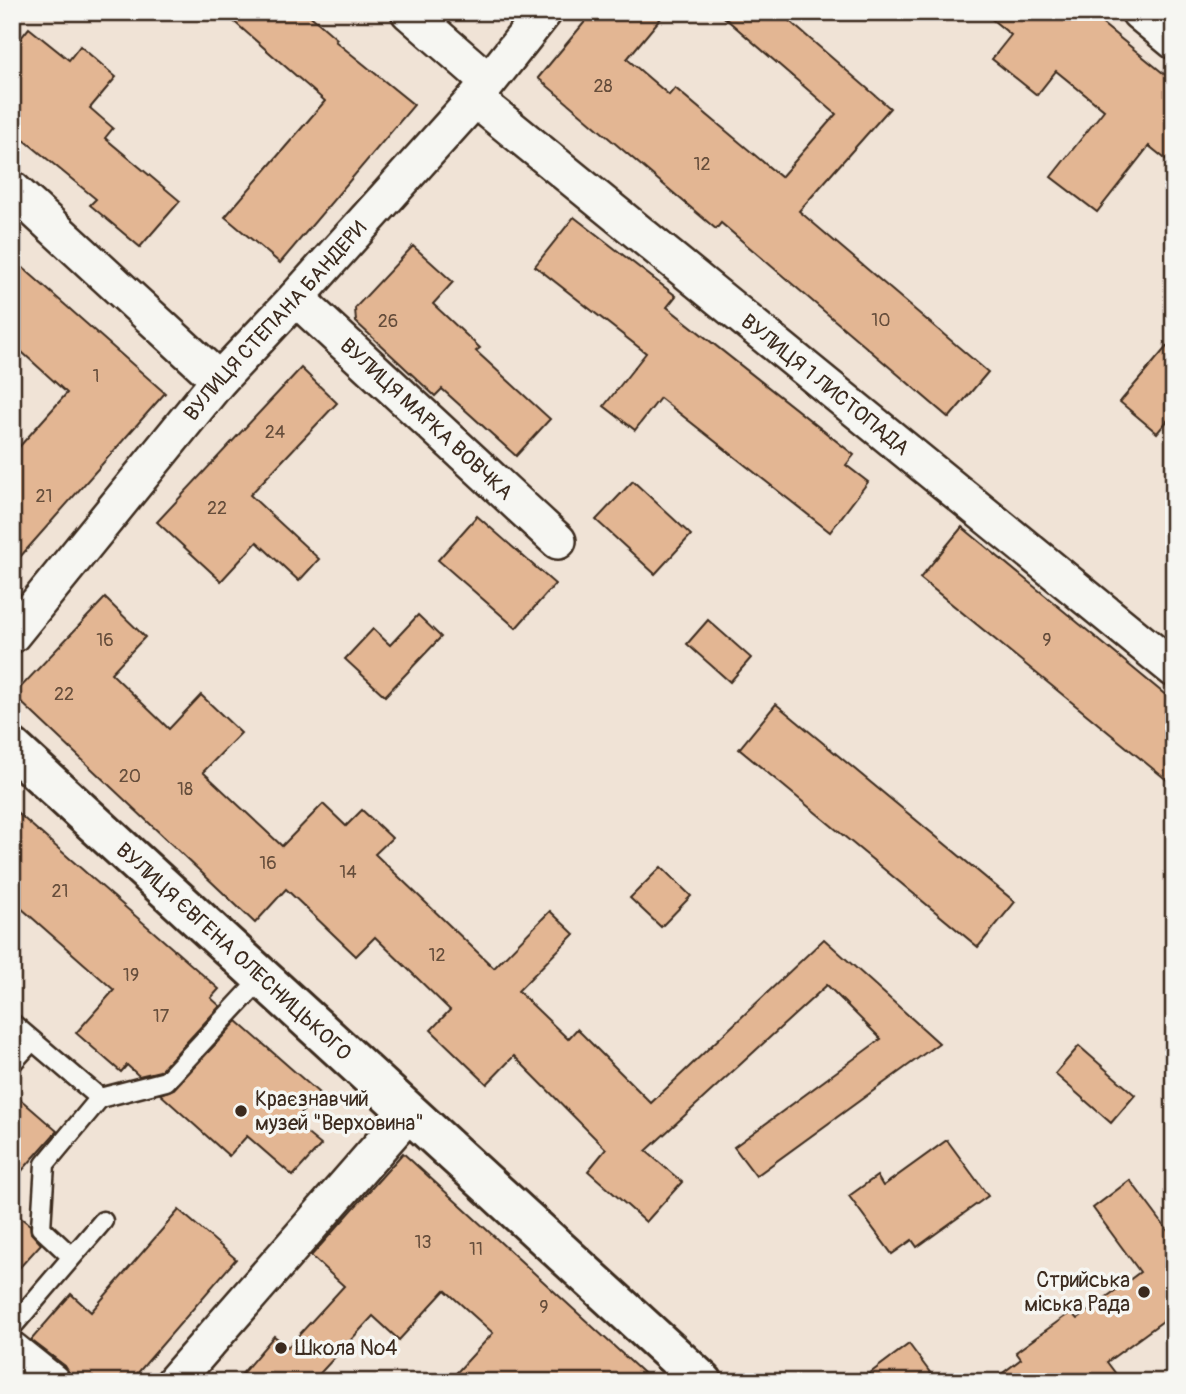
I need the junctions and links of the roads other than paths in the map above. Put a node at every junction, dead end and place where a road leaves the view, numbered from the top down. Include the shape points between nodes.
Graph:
1 (409, 12) edge
2 (544, 12) edge
3 (1139, 12) edge
4 (1174, 41) edge
5 (481, 90) junction
6 (12, 189) edge
7 (296, 298) junction
8 (219, 380) junction
9 (558, 541) dead end
10 (12, 635) edge
11 (1174, 669) edge
12 (12, 748) edge
13 (262, 978) junction
14 (12, 1023) edge
15 (32, 1041) junction
16 (12, 1063) edge
17 (100, 1098) junction
18 (409, 1113) junction
19 (103, 1221) dead end
20 (71, 1256) junction
21 (12, 1327) edge
22 (12, 1350) edge
23 (52, 1382) edge
24 (174, 1382) edge
25 (703, 1382) edge

1 - 5 street, ВУЛИЦЯ 1 ЛИСТОПАДА
2 - 5 street, ВУЛИЦЯ СТЕПАНА БАНДЕРИ
3 - 4 street
5 - 7 street, ВУЛИЦЯ СТЕПАНА БАНДЕРИ
5 - 11 street, ВУЛИЦЯ 1 ЛИСТОПАДА
6 - 8 street
7 - 8 street, ВУЛИЦЯ СТЕПАНА БАНДЕРИ
7 - 9 street, ВУЛИЦЯ МАРКА ВОВЧКА
8 - 10 street, ВУЛИЦЯ СТЕПАНА БАНДЕРИ
12 - 13 street, ВУЛИЦЯ ЄВГЕНА ОЛЕСНИЦЬКОГО
13 - 17 lane via 166,1081
13 - 18 street, ВУЛИЦЯ ЄВГЕНА ОЛЕСНИЦЬКОГО
14 - 15 lane
15 - 16 lane
15 - 17 lane
17 - 20 lane via 45,1164 41,1228
18 - 24 street
18 - 25 street, ВУЛИЦЯ ЄВГЕНА ОЛЕСНИЦЬКОГО
19 - 20 lane
20 - 21 lane
22 - 23 street

